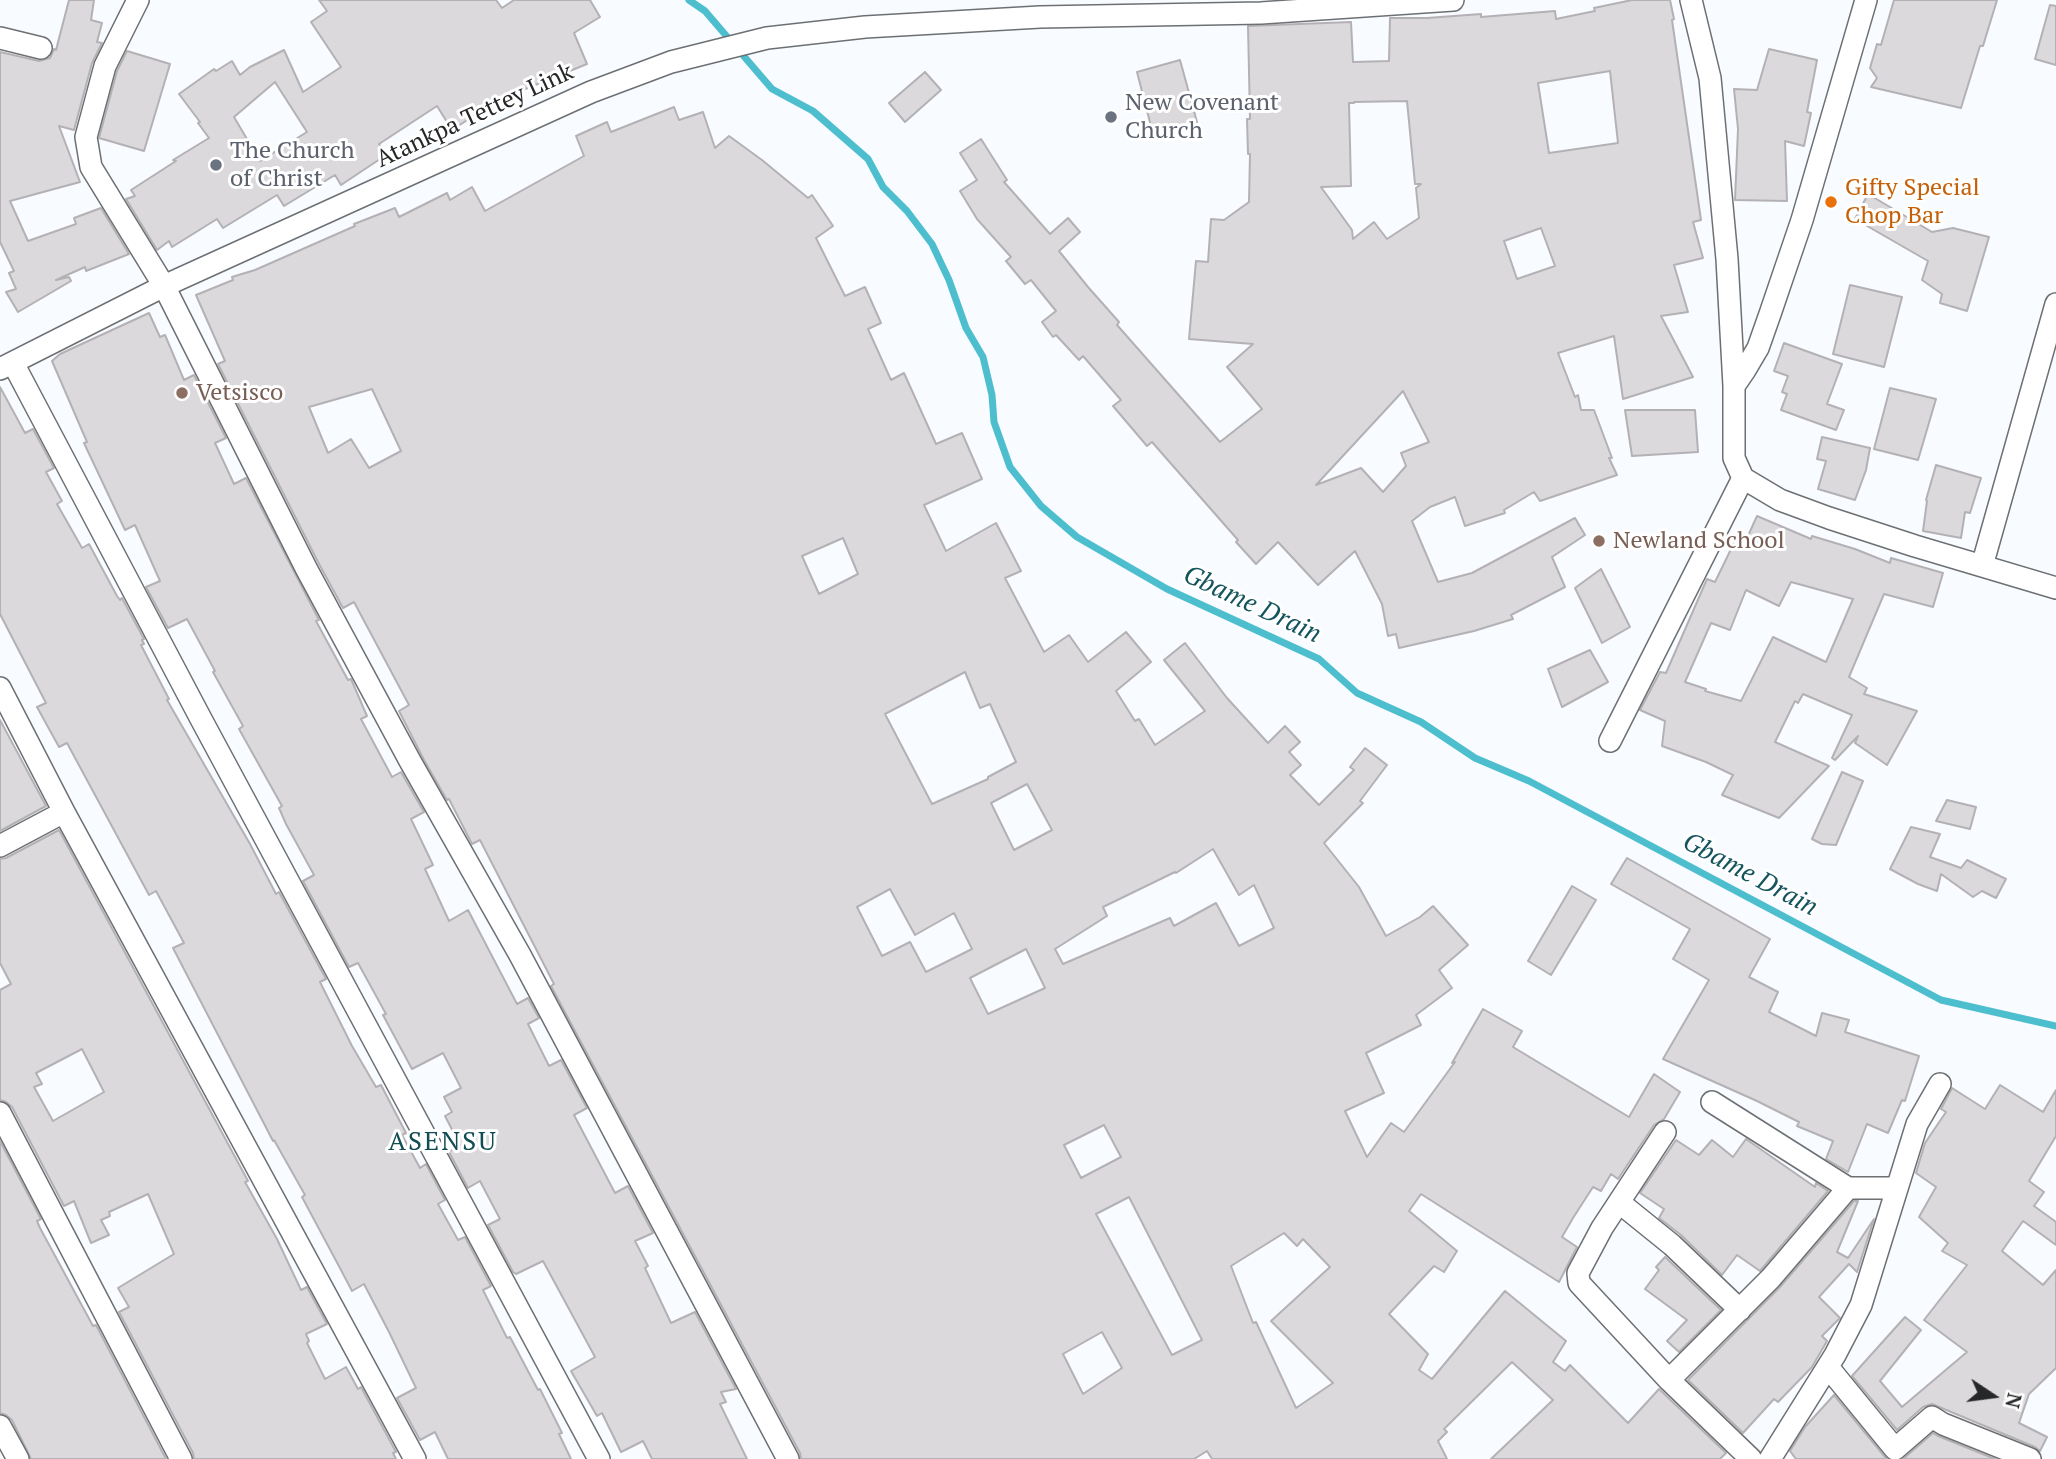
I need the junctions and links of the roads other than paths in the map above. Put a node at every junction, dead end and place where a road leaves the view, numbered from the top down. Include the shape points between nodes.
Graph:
1 (138, 0) edge
2 (1453, 0) edge
3 (1691, 0) edge
4 (1866, 0) edge
5 (969, 10) edge
6 (0, 38) edge
7 (41, 48) dead end
8 (164, 286) junction
9 (2056, 304) edge
10 (6, 366) edge
11 (1734, 386) junction
12 (1743, 478) junction
13 (1982, 566) junction
14 (2056, 587) edge
15 (0, 688) edge
16 (1610, 741) dead end
17 (64, 812) junction
18 (0, 846) edge
19 (1940, 1084) dead end
20 (1713, 1102) dead end
21 (0, 1113) edge
22 (1665, 1132) dead end
23 (1848, 1188) junction
24 (1896, 1188) junction
25 (1620, 1203) junction
26 (1740, 1310) junction
27 (1828, 1367) junction
28 (1669, 1380) junction
29 (0, 1426) edge
30 (1773, 1458) edge
31 (18, 1459) edge
32 (181, 1459) edge
33 (415, 1459) edge
34 (599, 1459) edge
35 (788, 1459) edge
36 (1751, 1459) edge
37 (2030, 1459) edge

1 - 8 street via 105,66 86,137 91,167
2 - 5 street, Atankpa Tettey Link via 1261,13 1040,17
3 - 11 street via 1710,78
4 - 11 street via 1770,314 1758,348
5 - 8 street, Atankpa Tettey Link via 766,38 671,62 591,92
6 - 7 street
8 - 10 street, Atankpa Tettey Link
8 - 35 street via 306,568 520,955
9 - 13 street
10 - 34 street
11 - 12 street via 1734,458
12 - 13 street via 1816,514
12 - 16 street
13 - 14 street
15 - 17 street
17 - 18 street
17 - 33 street
19 - 24 street via 1917,1124
20 - 23 street
21 - 32 street
22 - 25 street
23 - 24 street
23 - 26 street
24 - 27 street via 1861,1305
25 - 26 street
25 - 28 street via 1578,1273 1579,1283
26 - 28 street
27 - 30 street
27 - 37 street via 1895,1449 1932,1417
28 - 36 street
29 - 31 street

